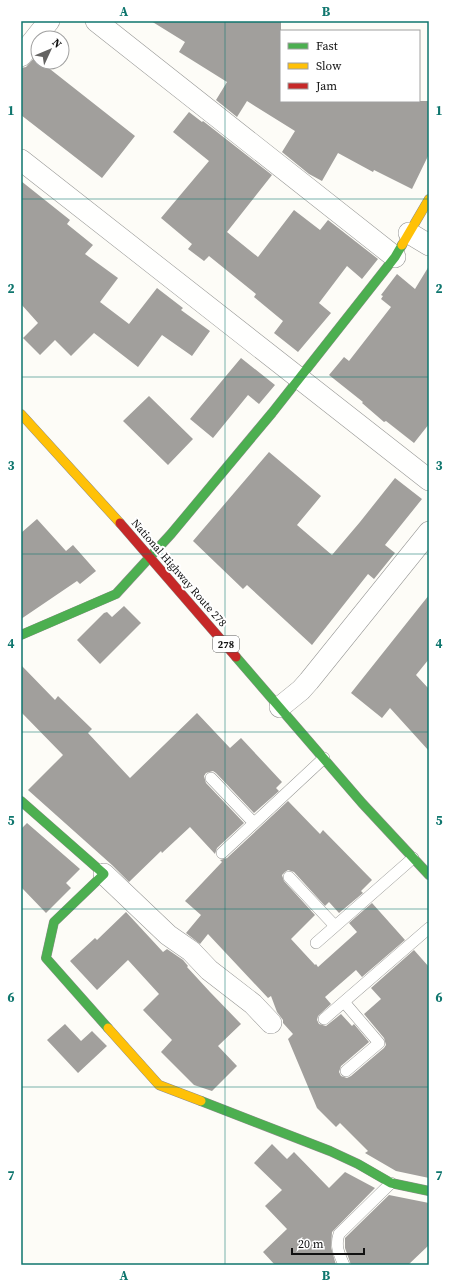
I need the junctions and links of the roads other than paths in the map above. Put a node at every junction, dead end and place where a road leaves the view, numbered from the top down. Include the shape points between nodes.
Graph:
1 (49, 21) edge
2 (96, 21) edge
3 (21, 56) edge
4 (21, 160) edge
5 (429, 199) edge
6 (409, 233) junction
7 (429, 245) edge
8 (395, 257) junction
9 (299, 378) junction
10 (21, 414) edge
11 (429, 480) edge
12 (429, 532) edge
13 (150, 557) junction
14 (21, 635) edge
15 (280, 707) junction
16 (324, 758) junction
17 (211, 778) dead end
18 (21, 801) edge
19 (254, 824) junction
20 (222, 853) dead end
21 (413, 858) junction
22 (104, 874) junction
23 (429, 875) edge
24 (288, 877) dead end
25 (335, 926) junction
26 (429, 928) edge
27 (316, 943) dead end
28 (344, 1002) junction
29 (324, 1019) dead end
30 (271, 1023) dead end
31 (346, 1071) dead end
32 (391, 1183) junction
33 (429, 1191) edge
34 (344, 1265) edge

1 - 3 street
2 - 8 street
4 - 9 street
5 - 6 main road
6 - 7 street
6 - 8 main road
8 - 9 main road
9 - 11 street
9 - 13 main road
10 - 13 main road, National Highway Route 278 / 278
12 - 15 street via 309,681
13 - 14 main road via 116,594
13 - 15 main road, National Highway Route 278 / 278
15 - 16 main road, National Highway Route 278 / 278
16 - 19 lane
16 - 21 main road, National Highway Route 278 / 278
17 - 19 lane
18 - 22 main road
19 - 20 lane
21 - 23 main road, National Highway Route 278 / 278
21 - 25 lane
22 - 30 street via 168,935 253,1004
22 - 32 main road via 54,922 46,958 159,1085 330,1151
24 - 25 lane
25 - 27 lane
26 - 28 lane
28 - 29 lane
28 - 31 lane via 379,1043
32 - 33 main road
32 - 34 lane via 339,1234 337,1247

